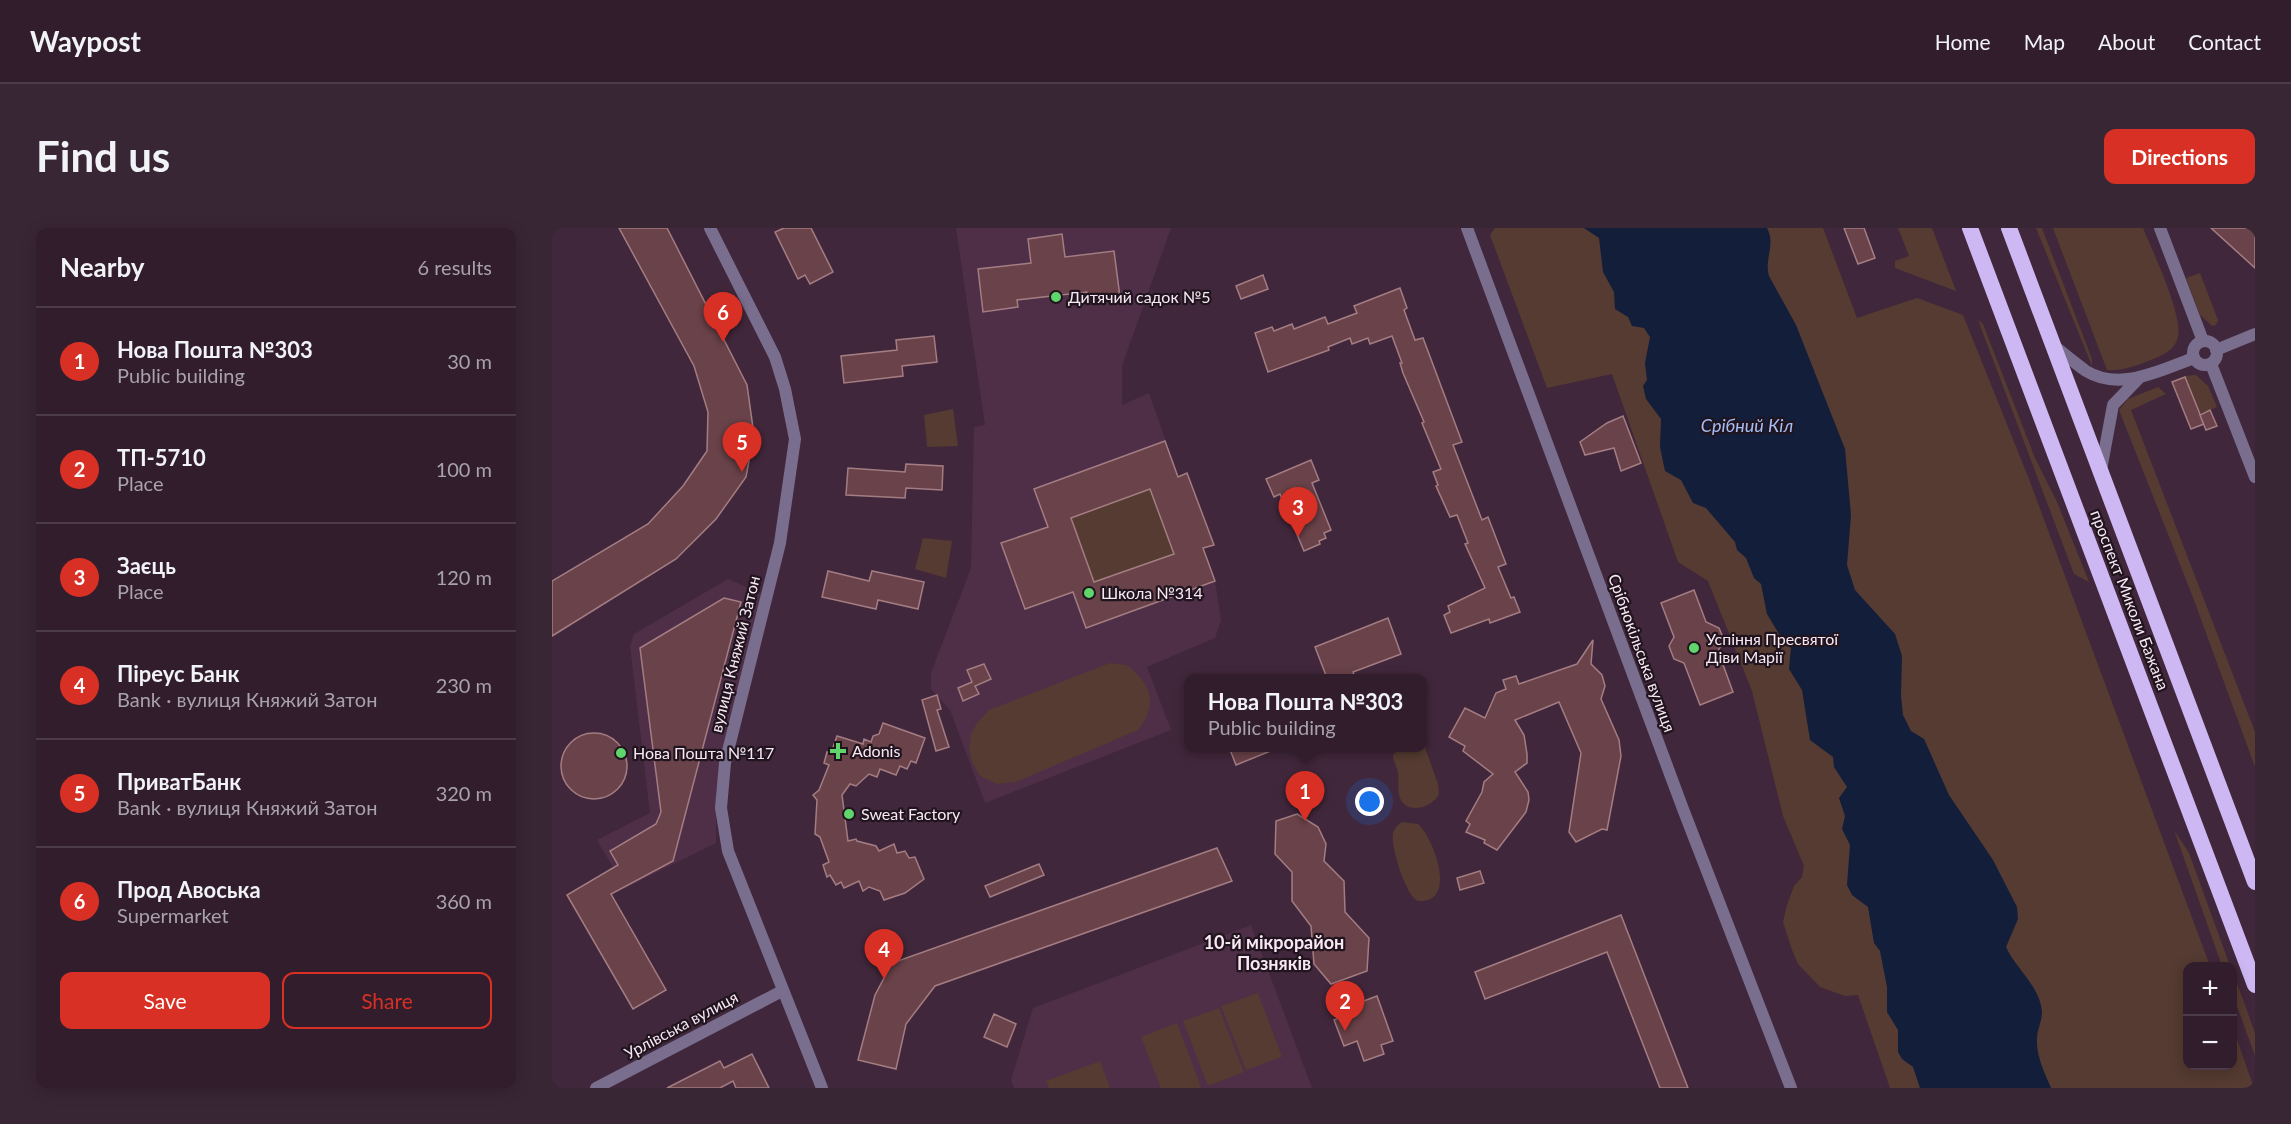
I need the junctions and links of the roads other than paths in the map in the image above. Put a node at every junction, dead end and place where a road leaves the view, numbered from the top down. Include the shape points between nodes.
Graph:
1 (710, 228) edge
2 (1467, 228) edge
3 (1970, 228) edge
4 (2009, 228) edge
5 (2160, 228) edge
6 (2255, 334) edge
7 (2203, 341) junction
8 (2053, 345) junction
9 (2216, 350) junction
10 (2194, 358) junction
11 (2211, 364) junction
12 (2139, 378) junction
13 (2101, 470) junction
14 (2255, 477) edge
15 (2255, 882) edge
16 (2255, 985) edge
17 (782, 991) junction
18 (596, 1088) edge
19 (822, 1088) edge
20 (1791, 1088) edge

1 - 17 street, вулиця Княжий Затон via 775,357 795,439 780,543 725,763 721,808 728,851
2 - 20 street, Срібнокільська вулиця via 1678,798
3 - 16 highway, проспект Миколи Бажана
4 - 8 highway, проспект Миколи Бажана
5 - 7 street
6 - 9 street
7 - 9 street via 2210,342
7 - 10 street via 2194,348
8 - 12 street via 2088,372 2103,378
8 - 13 highway, проспект Миколи Бажана
9 - 11 street
10 - 11 street via 2201,365
10 - 12 street
11 - 14 street
12 - 13 street via 2113,405
13 - 15 highway, проспект Миколи Бажана
17 - 18 street, Урлівська вулиця
17 - 19 street, вулиця Княжий Затон

